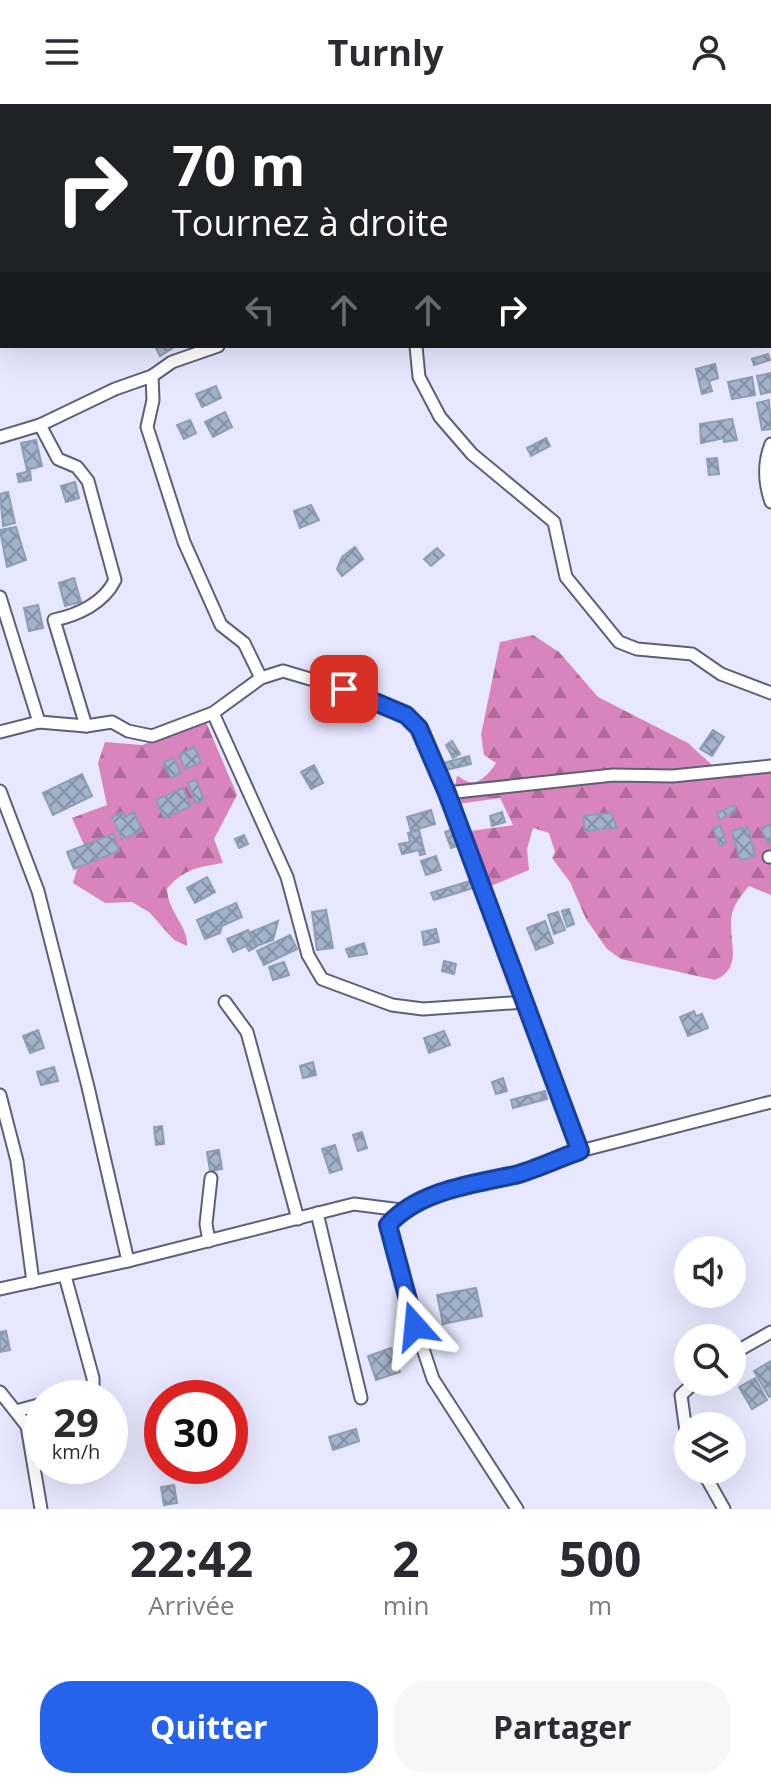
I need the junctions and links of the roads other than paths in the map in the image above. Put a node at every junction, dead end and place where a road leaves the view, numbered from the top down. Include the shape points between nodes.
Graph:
1 (212, 348) edge
2 (416, 348) edge
3 (152, 376) junction
4 (40, 425) junction
5 (0, 437) edge
6 (771, 444) edge
7 (771, 502) edge
8 (0, 597) edge
9 (261, 678) junction
10 (771, 693) edge
11 (213, 713) junction
12 (39, 722) junction
13 (86, 726) junction
14 (0, 732) edge
15 (771, 766) edge
16 (0, 791) edge
17 (447, 793) junction
18 (225, 1002) dead end
19 (525, 1002) junction
20 (0, 1095) edge
21 (771, 1102) edge
22 (580, 1151) junction
23 (211, 1178) dead end
24 (401, 1210) junction
25 (317, 1213) junction
26 (298, 1219) junction
27 (209, 1241) junction
28 (128, 1261) junction
29 (65, 1276) junction
30 (33, 1282) junction
31 (0, 1289) edge
32 (771, 1332) edge
33 (746, 1346) edge
34 (93, 1380) edge
35 (0, 1392) edge
36 (361, 1398) dead end
37 (24, 1409) edge
38 (16, 1411) junction
39 (710, 1484) edge
40 (41, 1509) edge
41 (517, 1509) edge
42 (724, 1509) edge

1 - 3 street via 172,362
2 - 10 street via 419,377 440,417 472,454 554,522 566,577 619,642 692,654 721,674
3 - 4 street
3 - 9 street via 147,427 170,504 215,615 244,643
4 - 5 street
4 - 13 street via 58,459 77,467 88,481 115,580 79,615 54,620
6 - 7 street via 765,485
8 - 12 street
9 - 11 street
9 - 17 street via 283,671 406,715 419,728
11 - 13 street via 152,736 112,722
11 - 19 street via 287,877 308,955 322,979 392,1005 423,1009
12 - 13 street
12 - 14 street
15 - 17 street via 673,776 613,775
16 - 28 street via 38,891
17 - 19 street
18 - 26 street via 247,1032
19 - 22 street
20 - 30 street via 17,1161
21 - 22 street
22 - 24 street via 517,1174 476,1181
23 - 27 street
24 - 25 street via 354,1204
24 - 41 street via 388,1225 392,1250 433,1379
25 - 26 street
25 - 36 street
26 - 27 street
27 - 28 street
28 - 29 street
29 - 30 street
29 - 34 street
30 - 31 street
32 - 33 street
35 - 38 street
37 - 38 street
38 - 40 street via 27,1426
39 - 42 street

